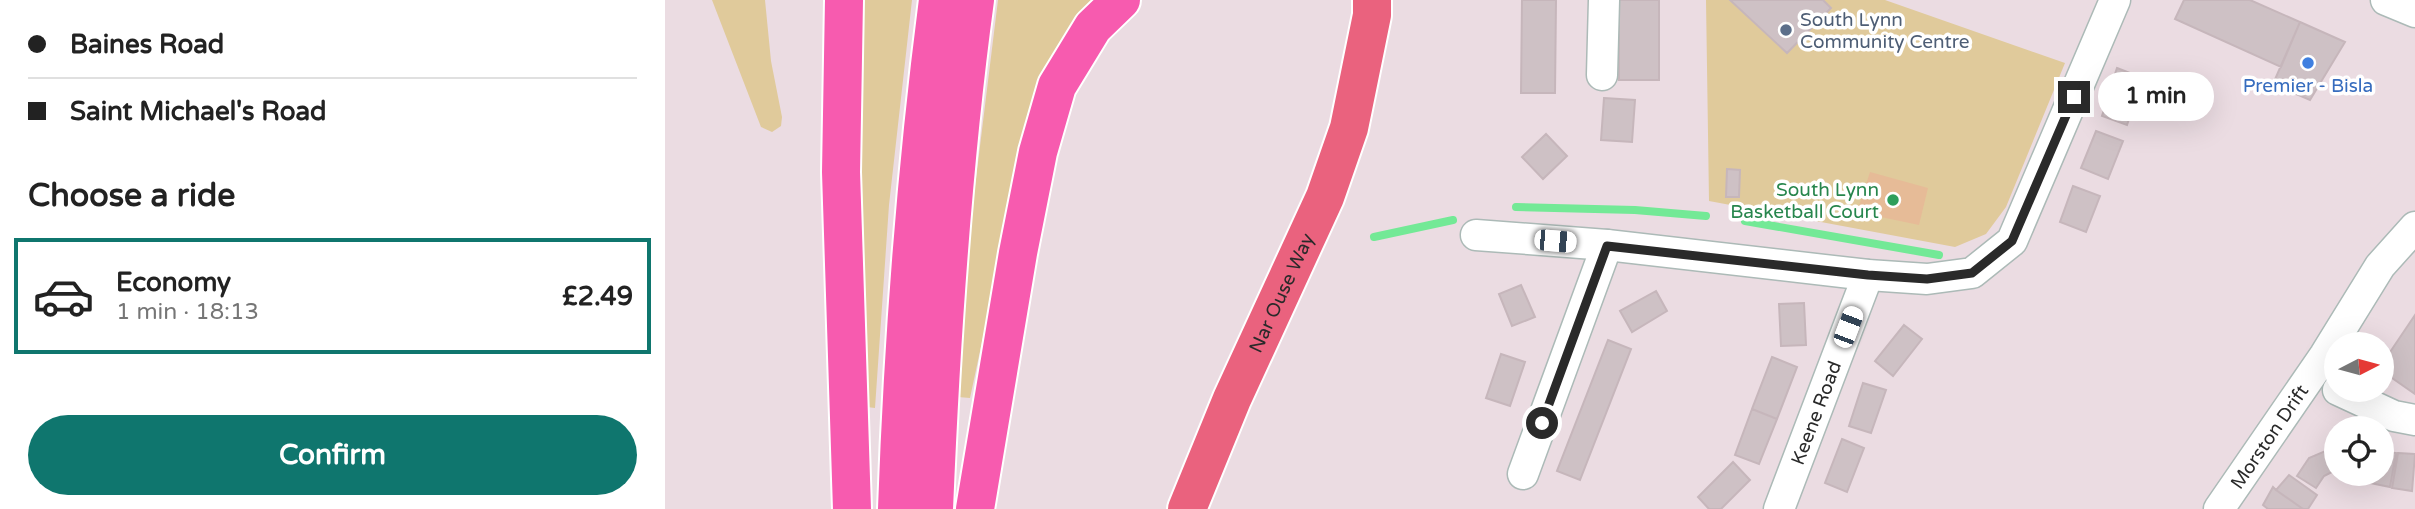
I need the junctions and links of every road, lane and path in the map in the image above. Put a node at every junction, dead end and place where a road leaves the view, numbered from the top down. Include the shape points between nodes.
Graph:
1 (844, 0) edge
2 (938, 0) edge
3 (975, 0) edge
4 (1121, 0) edge
5 (1347, 0) edge
6 (1372, 0) edge
7 (1604, 0) edge
8 (2115, 0) edge
9 (2386, 0) edge
10 (2415, 12) edge
11 (1361, 71) junction
12 (1602, 75) dead end
13 (2415, 227) edge
14 (1476, 235) dead end
15 (1607, 246) junction
16 (1868, 275) junction
17 (2310, 375) junction
18 (2324, 383) edge
19 (2364, 402) edge
20 (2415, 420) edge
21 (1523, 474) dead end
22 (852, 509) edge
23 (897, 509) edge
24 (934, 509) edge
25 (975, 509) edge
26 (1187, 509) edge
27 (1779, 509) edge
28 (2219, 509) edge

1 - 22 highway via 841,172
2 - 23 highway via 914,207
3 - 24 highway via 952,211
4 - 25 highway via 1093,27 1056,86 1017,253
5 - 11 main road, Nar Ouse Way
6 - 11 main road, Nar Ouse Way
7 - 12 street
8 - 16 street via 2012,241 1972,273 1927,279
9 - 10 street
11 - 26 main road, Nar Ouse Way via 1349,128 1325,197
13 - 17 street, Morston Drift via 2380,266
14 - 15 street
15 - 16 street
15 - 21 street
16 - 27 street, Keene Road
17 - 18 street
17 - 28 street, Morston Drift
19 - 20 street

